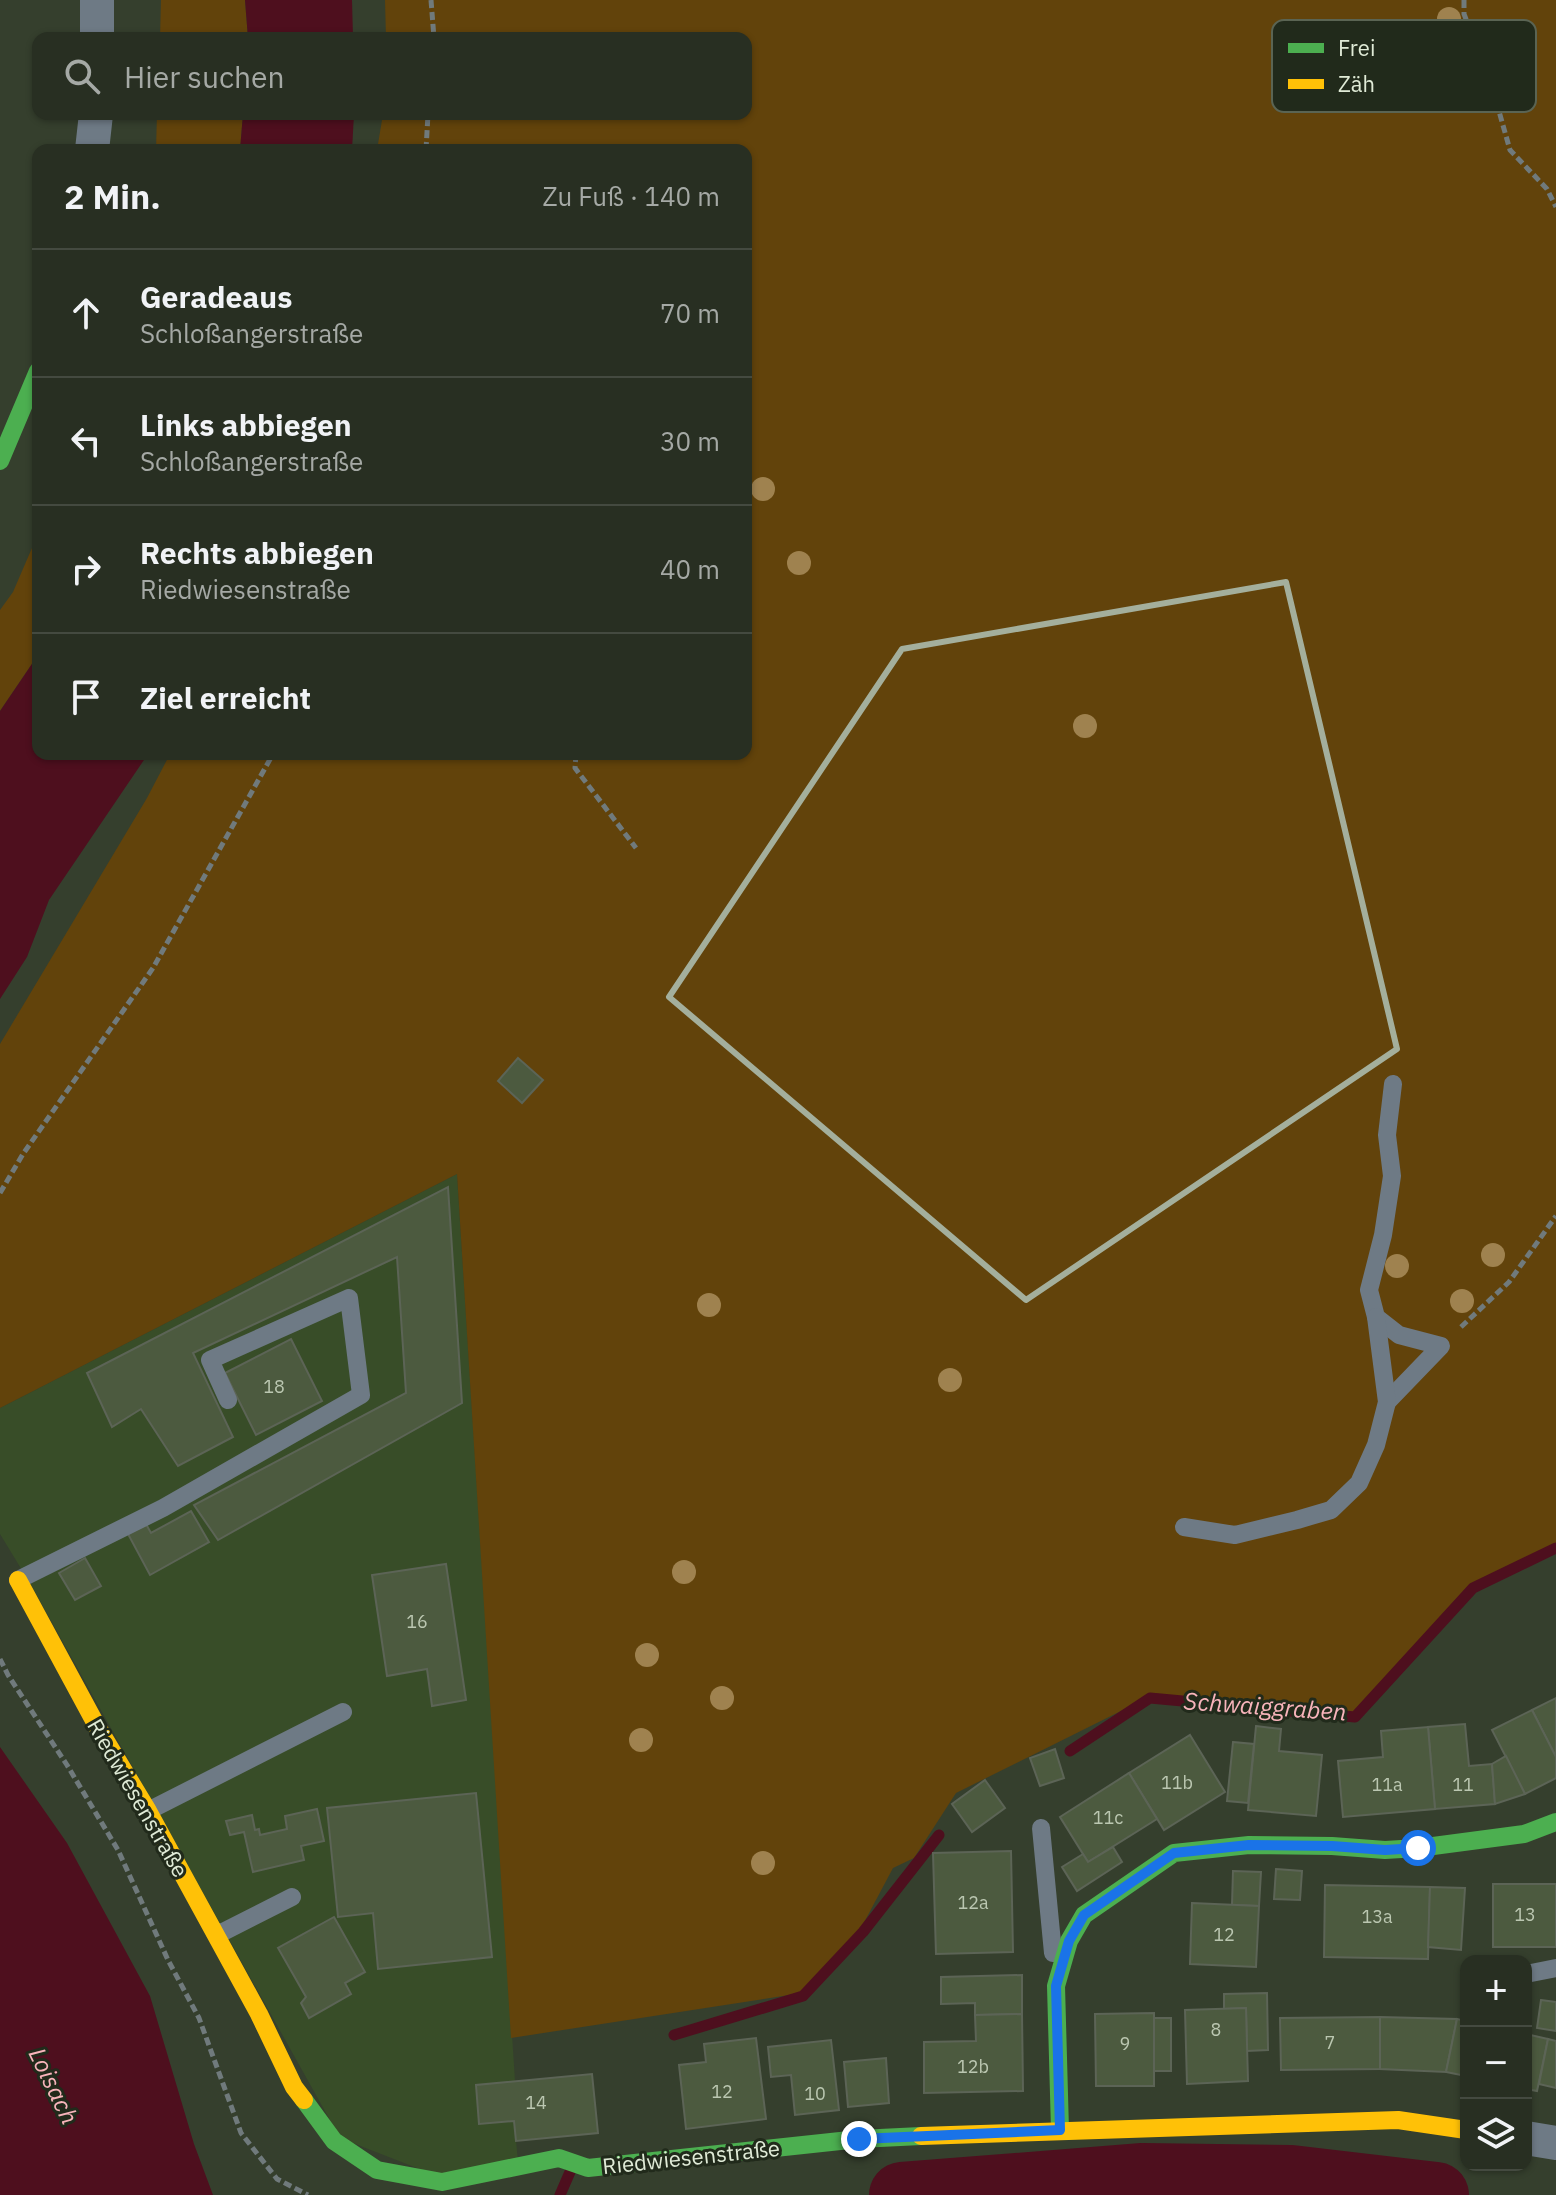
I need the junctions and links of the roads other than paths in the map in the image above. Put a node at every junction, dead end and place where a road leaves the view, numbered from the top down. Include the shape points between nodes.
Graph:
1 (97, 0) edge
2 (97, 32) edge
3 (95, 120) edge
4 (93, 144) edge
5 (32, 385) edge
6 (0, 461) edge
7 (1393, 1084) dead end
8 (1376, 1317) junction
9 (228, 1400) dead end
10 (1387, 1402) junction
11 (1184, 1527) dead end
12 (18, 1580) joint
13 (343, 1712) dead end
14 (148, 1811) junction
15 (1556, 1822) edge
16 (1041, 1828) dead end
17 (292, 1897) dead end
18 (214, 1933) junction
19 (1556, 1968) edge
20 (1532, 1973) edge
21 (1056, 1986) junction
22 (1460, 2129) edge
23 (1060, 2130) junction
24 (1532, 2139) edge
25 (1556, 2143) edge

1 - 2 street
3 - 4 street
5 - 6 street
7 - 8 lane via 1387,1135 1392,1176 1369,1290
8 - 10 lane
8 - 10 lane via 1399,1335 1441,1346
9 - 12 lane via 210,1360 349,1298 361,1395 163,1508
10 - 11 lane via 1359,1483 1331,1510 1235,1535
12 - 14 street, Riedwiesenstraße
13 - 14 lane
14 - 18 street, Riedwiesenstraße
15 - 21 street via 1524,1834 1418,1848 1249,1845 1174,1853 1084,1915 1069,1941
16 - 21 lane
17 - 18 lane
18 - 23 street, Riedwiesenstraße via 294,2087 334,2141 377,2170 442,2182 559,2158 588,2168 859,2139
19 - 20 lane
21 - 23 street
22 - 23 street, Riedwiesenstraße via 1398,2120
24 - 25 street

